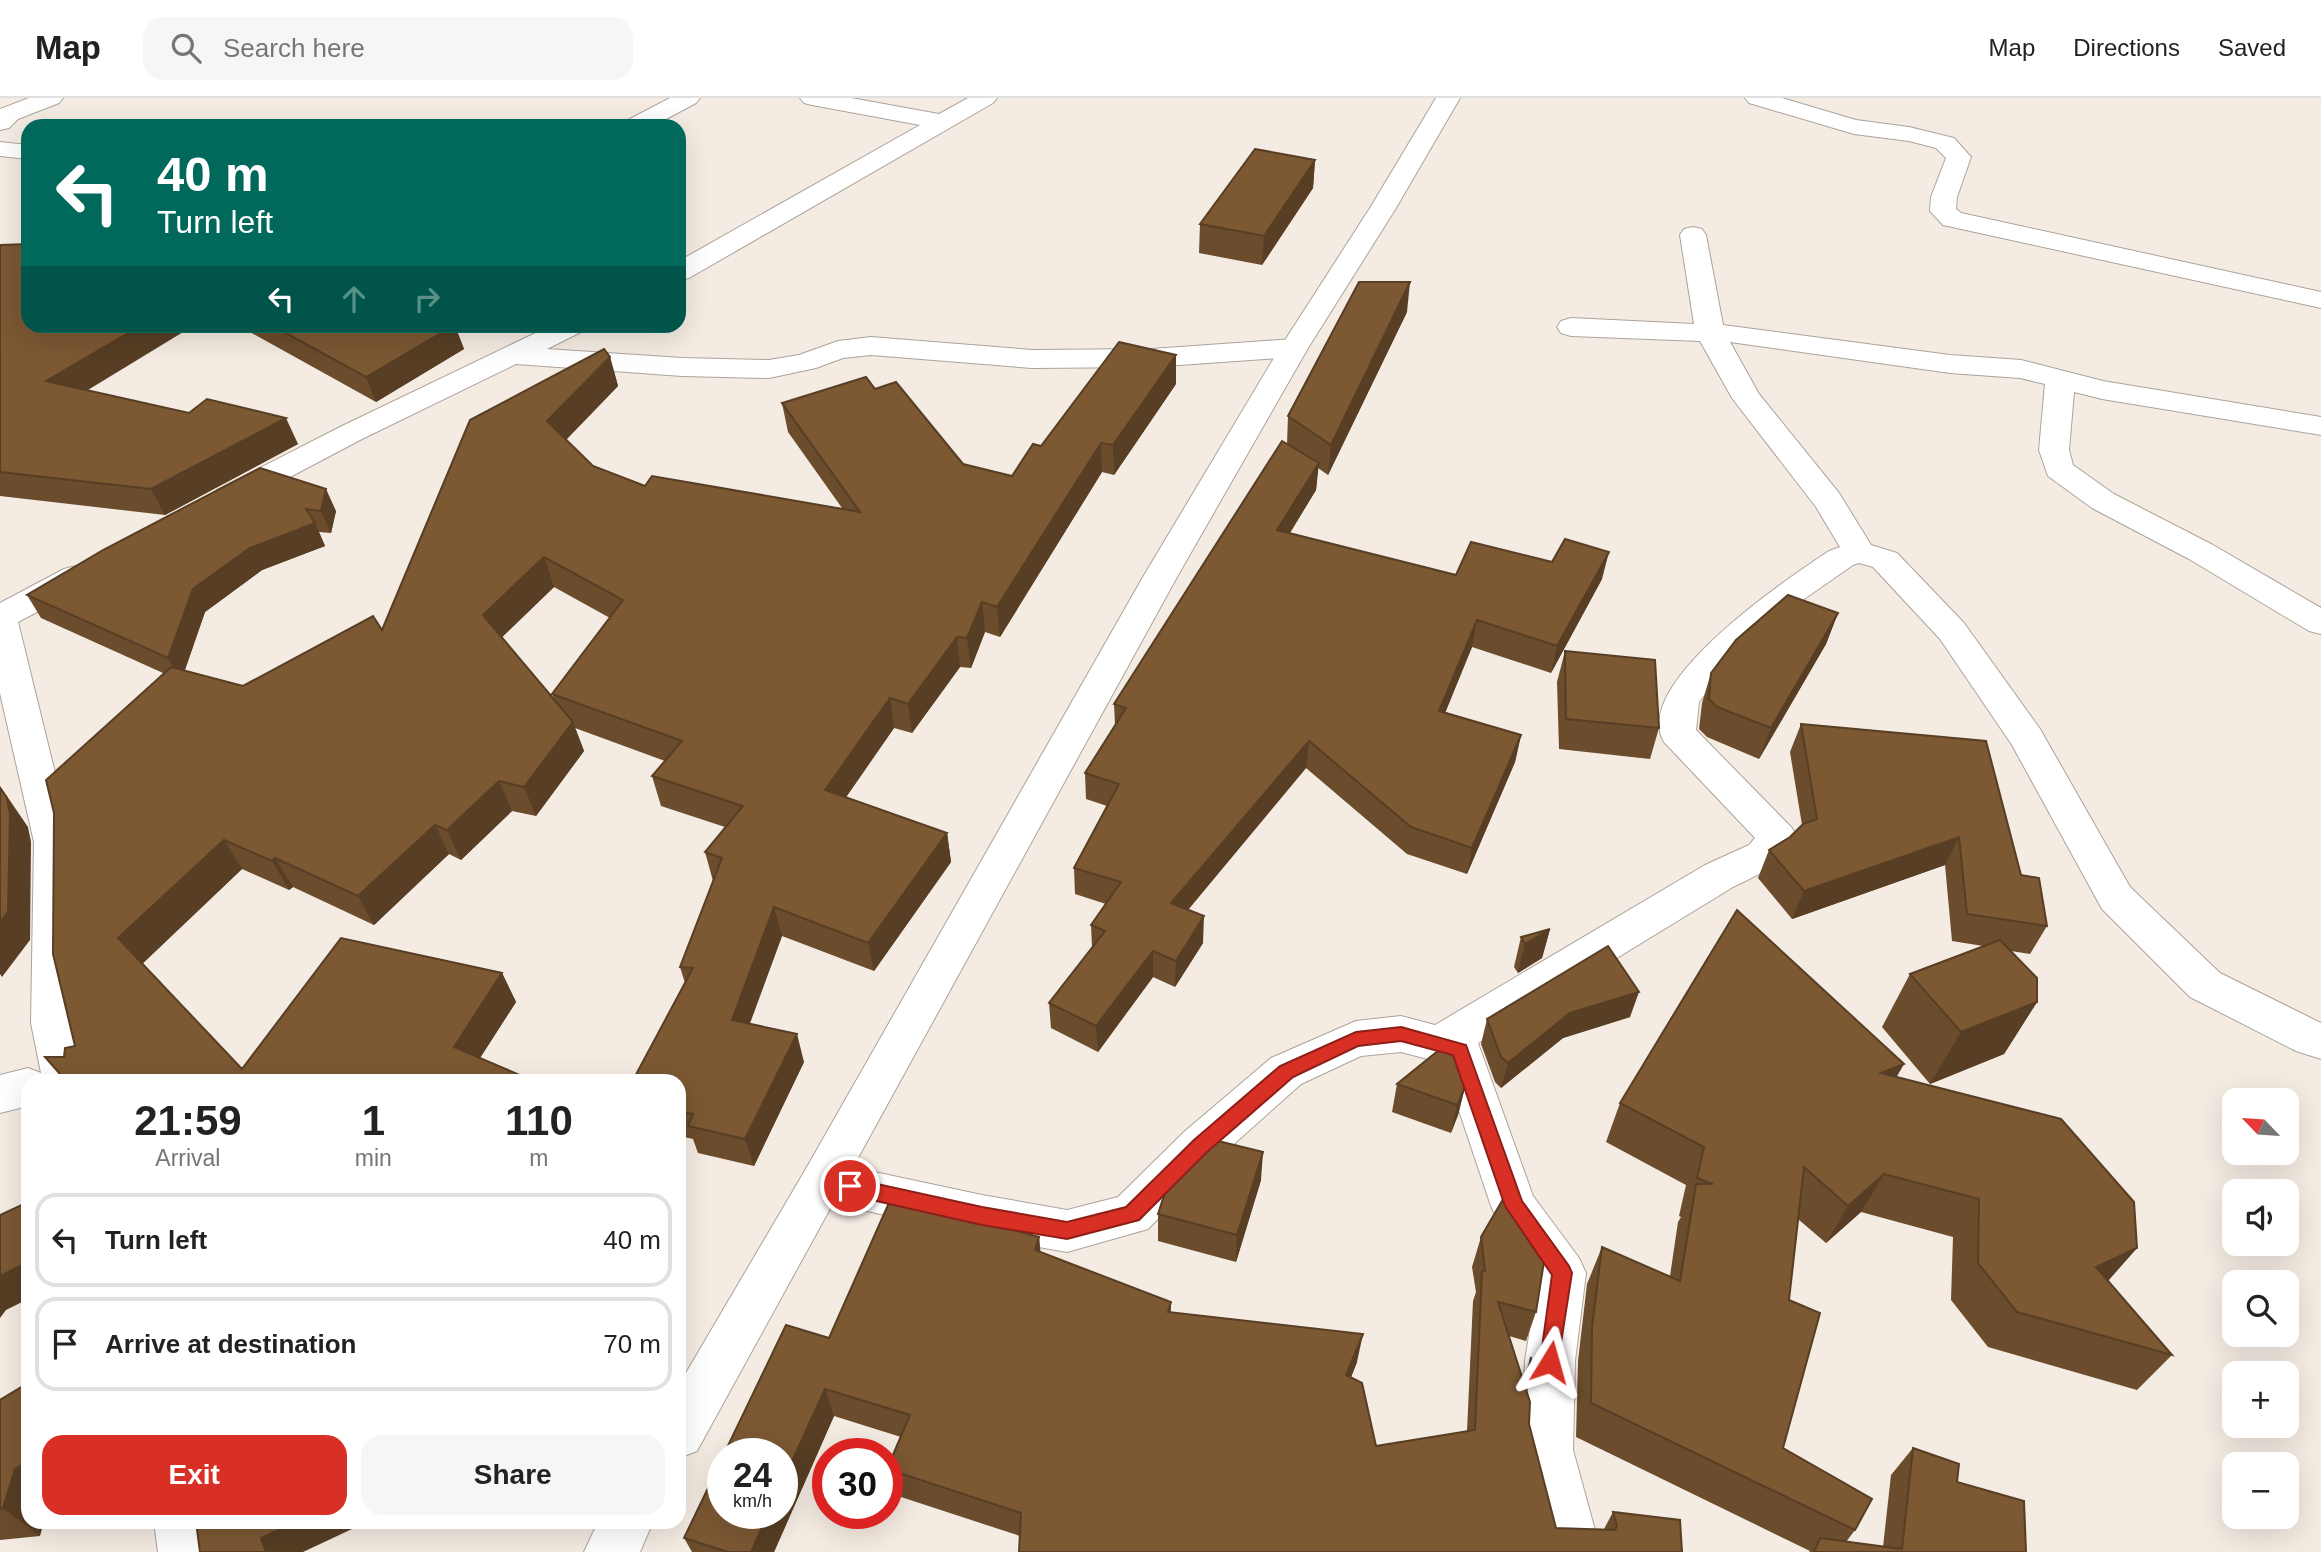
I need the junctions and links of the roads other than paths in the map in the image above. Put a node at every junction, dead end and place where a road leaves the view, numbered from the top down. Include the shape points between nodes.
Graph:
1 (51, 98) edge
2 (688, 98) edge
3 (812, 98) edge
4 (985, 98) edge
5 (1448, 98) edge
6 (1757, 98) edge
7 (648, 119) edge
8 (942, 122) junction
9 (0, 123) edge
10 (0, 149) edge
11 (21, 151) edge
12 (1693, 235) dead end
13 (686, 268) edge
14 (2321, 300) edge
15 (1571, 327) dead end
16 (557, 333) edge
17 (1712, 334) junction
18 (1294, 348) junction
19 (511, 355) junction
20 (2060, 379) junction
21 (2321, 426) edge
22 (206, 509) edge
23 (1859, 552) junction
24 (97, 566) edge
25 (2321, 622) edge
26 (2321, 1041) edge
27 (1440, 1045) junction
28 (53, 1074) edge
29 (21, 1089) edge
30 (0, 1094) edge
31 (823, 1181) junction
32 (686, 1421) edge
33 (181, 1529) edge
34 (623, 1529) edge
35 (185, 1552) edge
36 (611, 1552) edge
37 (1574, 1552) edge

1 - 9 street via 9,114
2 - 7 street
3 - 8 street
4 - 8 street
5 - 18 street
6 - 14 street via 1854,127 1945,143 1959,157 1944,197 1943,211 1952,219
8 - 13 street
10 - 11 street
12 - 17 street
15 - 17 street
16 - 19 street
17 - 20 street via 2021,369
17 - 23 street via 1734,380 1824,495
18 - 19 street via 1151,358 1032,359 871,346 769,369
18 - 31 street
19 - 22 street
20 - 21 street via 2184,405
20 - 25 street via 2054,450 2059,469 2103,501
23 - 26 street via 1885,560 1952,631 2027,738 2116,898 2205,985
23 - 27 street via 1840,558 1785,596 1712,661 1681,700 1677,733 1778,838 1763,855 1719,876
24 - 28 street via 0,617 53,842
27 - 31 street via 1401,1034 1356,1039 1286,1071 1200,1146 1132,1214 1067,1231
27 - 37 street via 1460,1050 1514,1206 1562,1273 1550,1362 1547,1450
29 - 30 street
31 - 32 street
33 - 35 street
34 - 36 street

